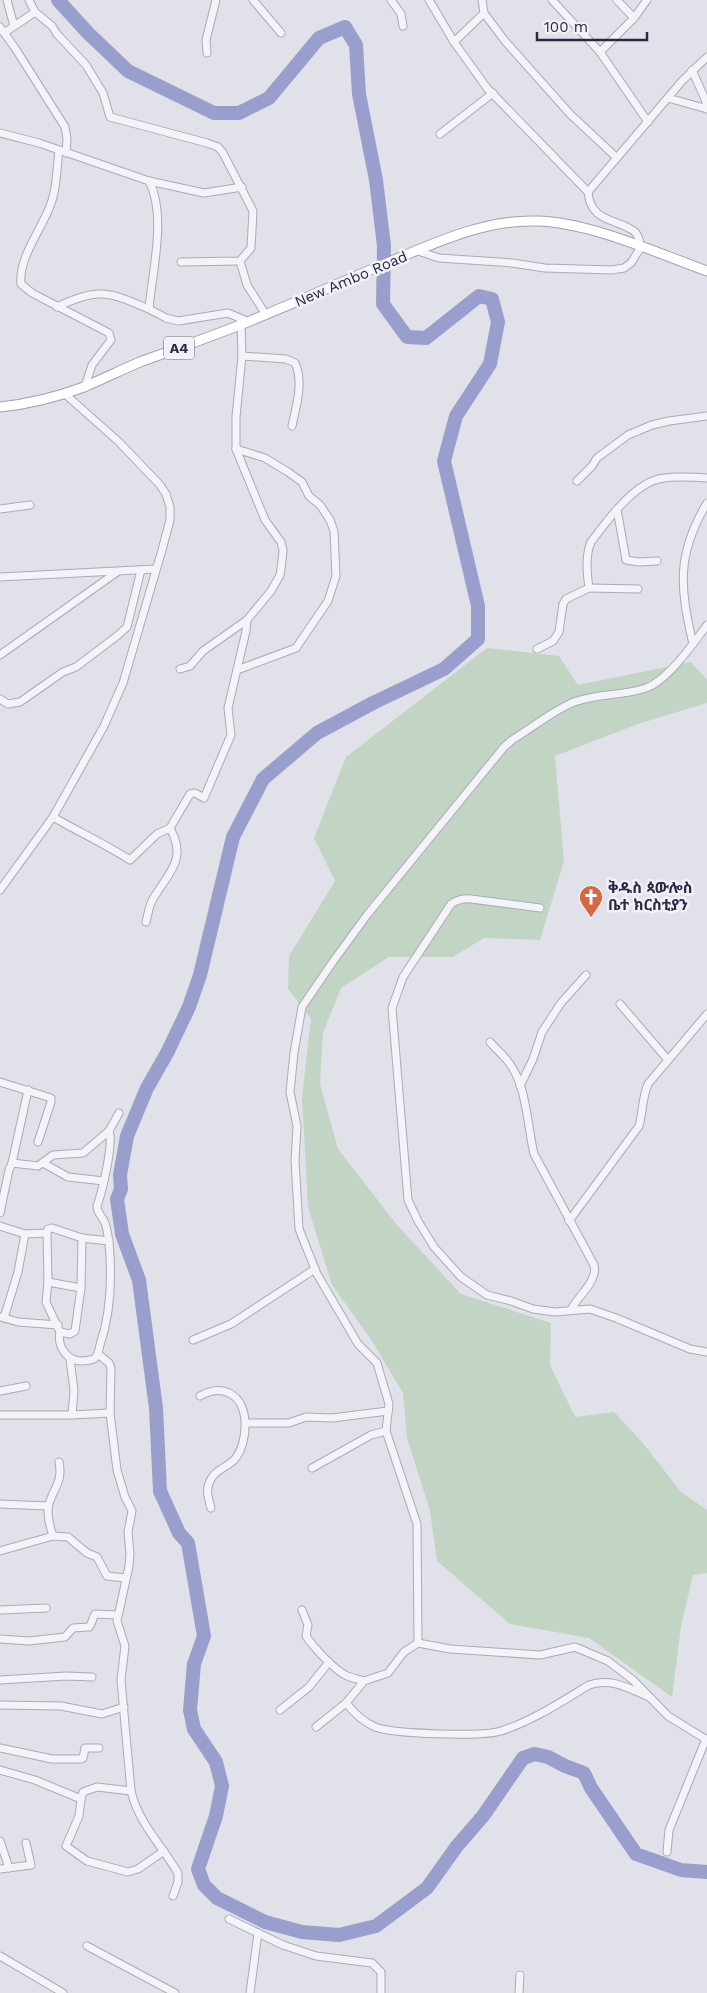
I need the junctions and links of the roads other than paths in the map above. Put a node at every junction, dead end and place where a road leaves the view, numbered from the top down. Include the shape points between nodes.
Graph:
1 (7, 0) edge
2 (29, 0) edge
3 (216, 0) edge
4 (253, 0) edge
5 (391, 0) edge
6 (429, 0) edge
7 (482, 0) edge
8 (552, 0) edge
9 (617, 0) edge
10 (647, 0) edge
11 (35, 12) junction
12 (484, 13) junction
13 (634, 18) junction
14 (14, 26) junction
15 (403, 26) dead end
16 (2, 30) edge
17 (281, 34) dead end
18 (454, 42) junction
19 (207, 52) dead end
20 (600, 52) junction
21 (707, 57) edge
22 (692, 70) junction
23 (492, 93) junction
24 (668, 98) junction
25 (707, 109) edge
26 (648, 122) junction
27 (0, 133) edge
28 (440, 134) dead end
29 (62, 152) junction
30 (617, 158) junction
31 (149, 181) junction
32 (242, 187) junction
33 (588, 192) junction
34 (641, 247) junction
35 (418, 250) junction
36 (181, 262) dead end
37 (240, 262) junction
38 (707, 271) edge
39 (57, 307) junction
40 (149, 309) junction
41 (266, 315) junction
42 (245, 323) junction
43 (242, 356) junction
44 (85, 386) junction
45 (65, 394) junction
46 (0, 407) edge
47 (707, 416) edge
48 (292, 426) dead end
49 (236, 449) junction
50 (707, 478) edge
51 (577, 481) dead end
52 (707, 504) edge
53 (30, 505) dead end
54 (0, 509) edge
55 (617, 509) junction
56 (657, 561) dead end
57 (141, 570) junction
58 (156, 570) junction
59 (117, 572) junction
60 (0, 577) edge
61 (589, 588) junction
62 (638, 589) dead end
63 (247, 620) junction
64 (707, 625) edge
65 (693, 644) junction
66 (537, 649) dead end
67 (0, 655) edge
68 (180, 669) dead end
69 (237, 670) junction
70 (0, 699) edge
71 (53, 817) junction
72 (170, 828) junction
73 (0, 890) edge
74 (540, 908) dead end
75 (146, 922) dead end
76 (586, 975) dead end
77 (620, 1004) dead end
78 (707, 1014) edge
79 (490, 1042) dead end
80 (668, 1060) junction
81 (0, 1082) edge
82 (520, 1086) junction
83 (28, 1090) junction
84 (119, 1113) dead end
85 (109, 1131) junction
86 (38, 1142) dead end
87 (12, 1163) junction
88 (43, 1163) junction
89 (4, 1178) edge
90 (104, 1181) junction
91 (0, 1213) edge
92 (569, 1221) junction
93 (0, 1226) edge
94 (47, 1233) junction
95 (25, 1234) junction
96 (82, 1238) junction
97 (109, 1242) junction
98 (315, 1269) junction
99 (48, 1282) junction
100 (81, 1288) junction
101 (571, 1310) junction
102 (2, 1317) edge
103 (59, 1328) junction
104 (193, 1340) dead end
105 (707, 1352) edge
106 (98, 1354) junction
107 (70, 1359) junction
108 (26, 1386) dead end
109 (0, 1391) edge
110 (200, 1396) dead end
111 (388, 1411) junction
112 (110, 1413) junction
113 (0, 1415) edge
114 (72, 1415) junction
115 (247, 1423) junction
116 (386, 1431) junction
117 (59, 1462) dead end
118 (312, 1468) dead end
119 (0, 1504) edge
120 (48, 1506) junction
121 (211, 1508) dead end
122 (53, 1536) junction
123 (0, 1551) edge
124 (126, 1578) junction
125 (46, 1608) dead end
126 (0, 1610) edge
127 (302, 1610) dead end
128 (118, 1615) junction
129 (0, 1640) edge
130 (418, 1643) junction
131 (329, 1662) junction
132 (92, 1678) dead end
133 (0, 1680) edge
134 (364, 1681) junction
135 (651, 1698) junction
136 (346, 1703) junction
137 (0, 1705) edge
138 (124, 1707) junction
139 (280, 1710) dead end
140 (316, 1727) dead end
141 (707, 1740) edge
142 (0, 1748) edge
143 (99, 1748) dead end
144 (0, 1770) edge
145 (131, 1790) junction
146 (81, 1799) junction
147 (0, 1841) edge
148 (26, 1843) dead end
149 (164, 1851) junction
150 (667, 1852) dead end
151 (9, 1868) junction
152 (0, 1869) edge
153 (173, 1896) dead end
154 (229, 1919) dead end
155 (258, 1933) junction
156 (87, 1946) dead end
157 (0, 1956) edge
158 (520, 1975) dead end
159 (63, 1993) edge
160 (176, 1993) edge
161 (250, 1993) edge
162 (381, 1993) edge
163 (519, 1993) edge

1 - 14 street
2 - 11 street
3 - 19 street via 206,40
4 - 17 street
5 - 15 street via 401,14
6 - 18 street
7 - 12 street
8 - 20 street
9 - 13 street
10 - 13 street
11 - 14 street
11 - 32 street via 52,26 86,65 103,93 110,117 218,147
12 - 18 street
12 - 30 street via 570,114
13 - 20 street
14 - 16 street
16 - 29 street via 65,126 67,139
18 - 23 street
20 - 26 street
21 - 22 street
22 - 24 street
22 - 25 street via 706,99
23 - 28 street
23 - 33 street
24 - 25 street
24 - 26 street
26 - 30 street
27 - 29 street
29 - 31 street
29 - 39 street via 54,196 20,276 24,288
30 - 33 street
31 - 32 street via 204,193
31 - 40 street via 155,203 157,232
32 - 37 street via 253,211 253,222 251,248
33 - 34 street via 592,208 610,221 635,232
34 - 35 main road, New Ambo Road / A4 via 571,225 517,221 475,229
34 - 35 street via 631,263 612,270 545,268 439,258
34 - 38 main road, New Ambo Road / A4
35 - 41 main road, New Ambo Road / A4
36 - 37 street
37 - 41 street via 247,285
39 - 40 street via 96,293 122,297
39 - 44 street via 111,336 92,365
40 - 42 street via 178,321 228,313
41 - 42 main road, New Ambo Road / A4
42 - 43 street
42 - 44 main road, New Ambo Road / A4
43 - 48 street via 286,359 295,364 299,384
43 - 49 street
44 - 45 main road, New Ambo Road / A4
45 - 46 main road, New Ambo Road / A4
45 - 58 street via 119,442 166,494 170,520
47 - 51 street via 669,421 628,435 597,458
49 - 63 street via 265,520 277,535 283,550 280,575
49 - 69 street via 265,458 302,482 309,496 330,520 334,531 336,576 328,601 296,648
50 - 55 street via 653,481
52 - 65 street via 690,537 684,568 683,596
53 - 54 street
55 - 56 street via 626,560
55 - 61 street via 591,542 587,554
57 - 58 street
57 - 59 street
57 - 70 street via 127,627 76,667 63,672 20,702 8,704
58 - 71 street via 123,684 104,726
59 - 60 street
59 - 67 street
61 - 62 street
61 - 66 street via 566,599 559,632 553,641
63 - 68 street via 203,651 190,666
63 - 69 street
64 - 65 street
65 - 98 street via 654,684 574,702 504,747 367,915 302,1007 290,1092 297,1126 295,1161 300,1229
69 - 72 street via 228,708 231,735 212,780 204,798 190,794
71 - 72 street via 130,860 157,834
71 - 73 street
72 - 75 street via 175,838 175,868 152,900
74 - 101 street via 463,898 451,904 403,977 393,1002 396,1062 408,1200 434,1247 460,1276 487,1295 533,1309
76 - 82 street via 561,1003 542,1032
77 - 80 street
78 - 80 street
79 - 82 street via 507,1059
80 - 92 street via 648,1084 638,1126
81 - 83 street
82 - 92 street via 534,1154
83 - 86 street via 51,1100
83 - 87 street
84 - 85 street
85 - 88 street via 83,1152 53,1155
85 - 90 street
87 - 88 street via 31,1166
87 - 89 street
88 - 90 street via 68,1177
89 - 91 street
90 - 97 street via 97,1210 104,1221
92 - 101 street via 586,1248 595,1271 594,1279
93 - 95 street
94 - 95 street
94 - 96 street via 52,1228
94 - 99 street
95 - 102 street via 18,1272
96 - 97 street
96 - 100 street
97 - 106 street via 107,1320
98 - 104 street via 231,1324
98 - 111 street via 358,1344 376,1363
99 - 100 street
99 - 103 street via 46,1302
100 - 103 street via 75,1331 70,1334
101 - 105 street via 590,1309 690,1349
102 - 103 street
103 - 107 street via 60,1344
106 - 107 street via 84,1361
106 - 112 street via 109,1362 111,1368
107 - 114 street via 74,1390
108 - 109 street
110 - 115 street via 210,1390 233,1395
111 - 115 street via 332,1418 306,1417 289,1424
111 - 116 street
112 - 114 street
112 - 124 street via 117,1470 132,1511
113 - 114 street
115 - 121 street via 239,1454 216,1472 208,1484 206,1491
116 - 118 street via 371,1435
116 - 130 street via 417,1524
117 - 120 street via 60,1480
119 - 120 street
120 - 122 street
122 - 123 street
122 - 124 street via 68,1537 87,1553 98,1557 107,1576
124 - 128 street
125 - 126 street
127 - 131 street via 308,1625 306,1636
128 - 129 street via 95,1614 89,1627 73,1628 65,1636 29,1641
128 - 138 street via 118,1629 124,1646 121,1680
130 - 134 street via 404,1652 388,1673
130 - 135 street via 450,1649 540,1656 575,1647 608,1661
131 - 134 street via 346,1676
131 - 139 street via 309,1687
132 - 133 street via 66,1676
134 - 136 street
135 - 136 street via 601,1681 515,1726 479,1735 376,1728 355,1715
135 - 141 street via 668,1716
136 - 140 street
137 - 138 street via 61,1706 102,1714
138 - 145 street
141 - 150 street via 669,1830
142 - 143 street via 52,1759 83,1758 85,1748
144 - 146 street via 36,1780
145 - 146 street via 97,1787 83,1792
145 - 149 street via 144,1823
146 - 149 street via 79,1816 66,1846 81,1857 130,1872
147 - 151 street
148 - 151 street via 31,1865
149 - 153 street via 179,1878
151 - 152 street
154 - 155 street
155 - 161 street
155 - 162 street via 316,1956 372,1963 381,1972
156 - 160 street
157 - 159 street
158 - 163 street

